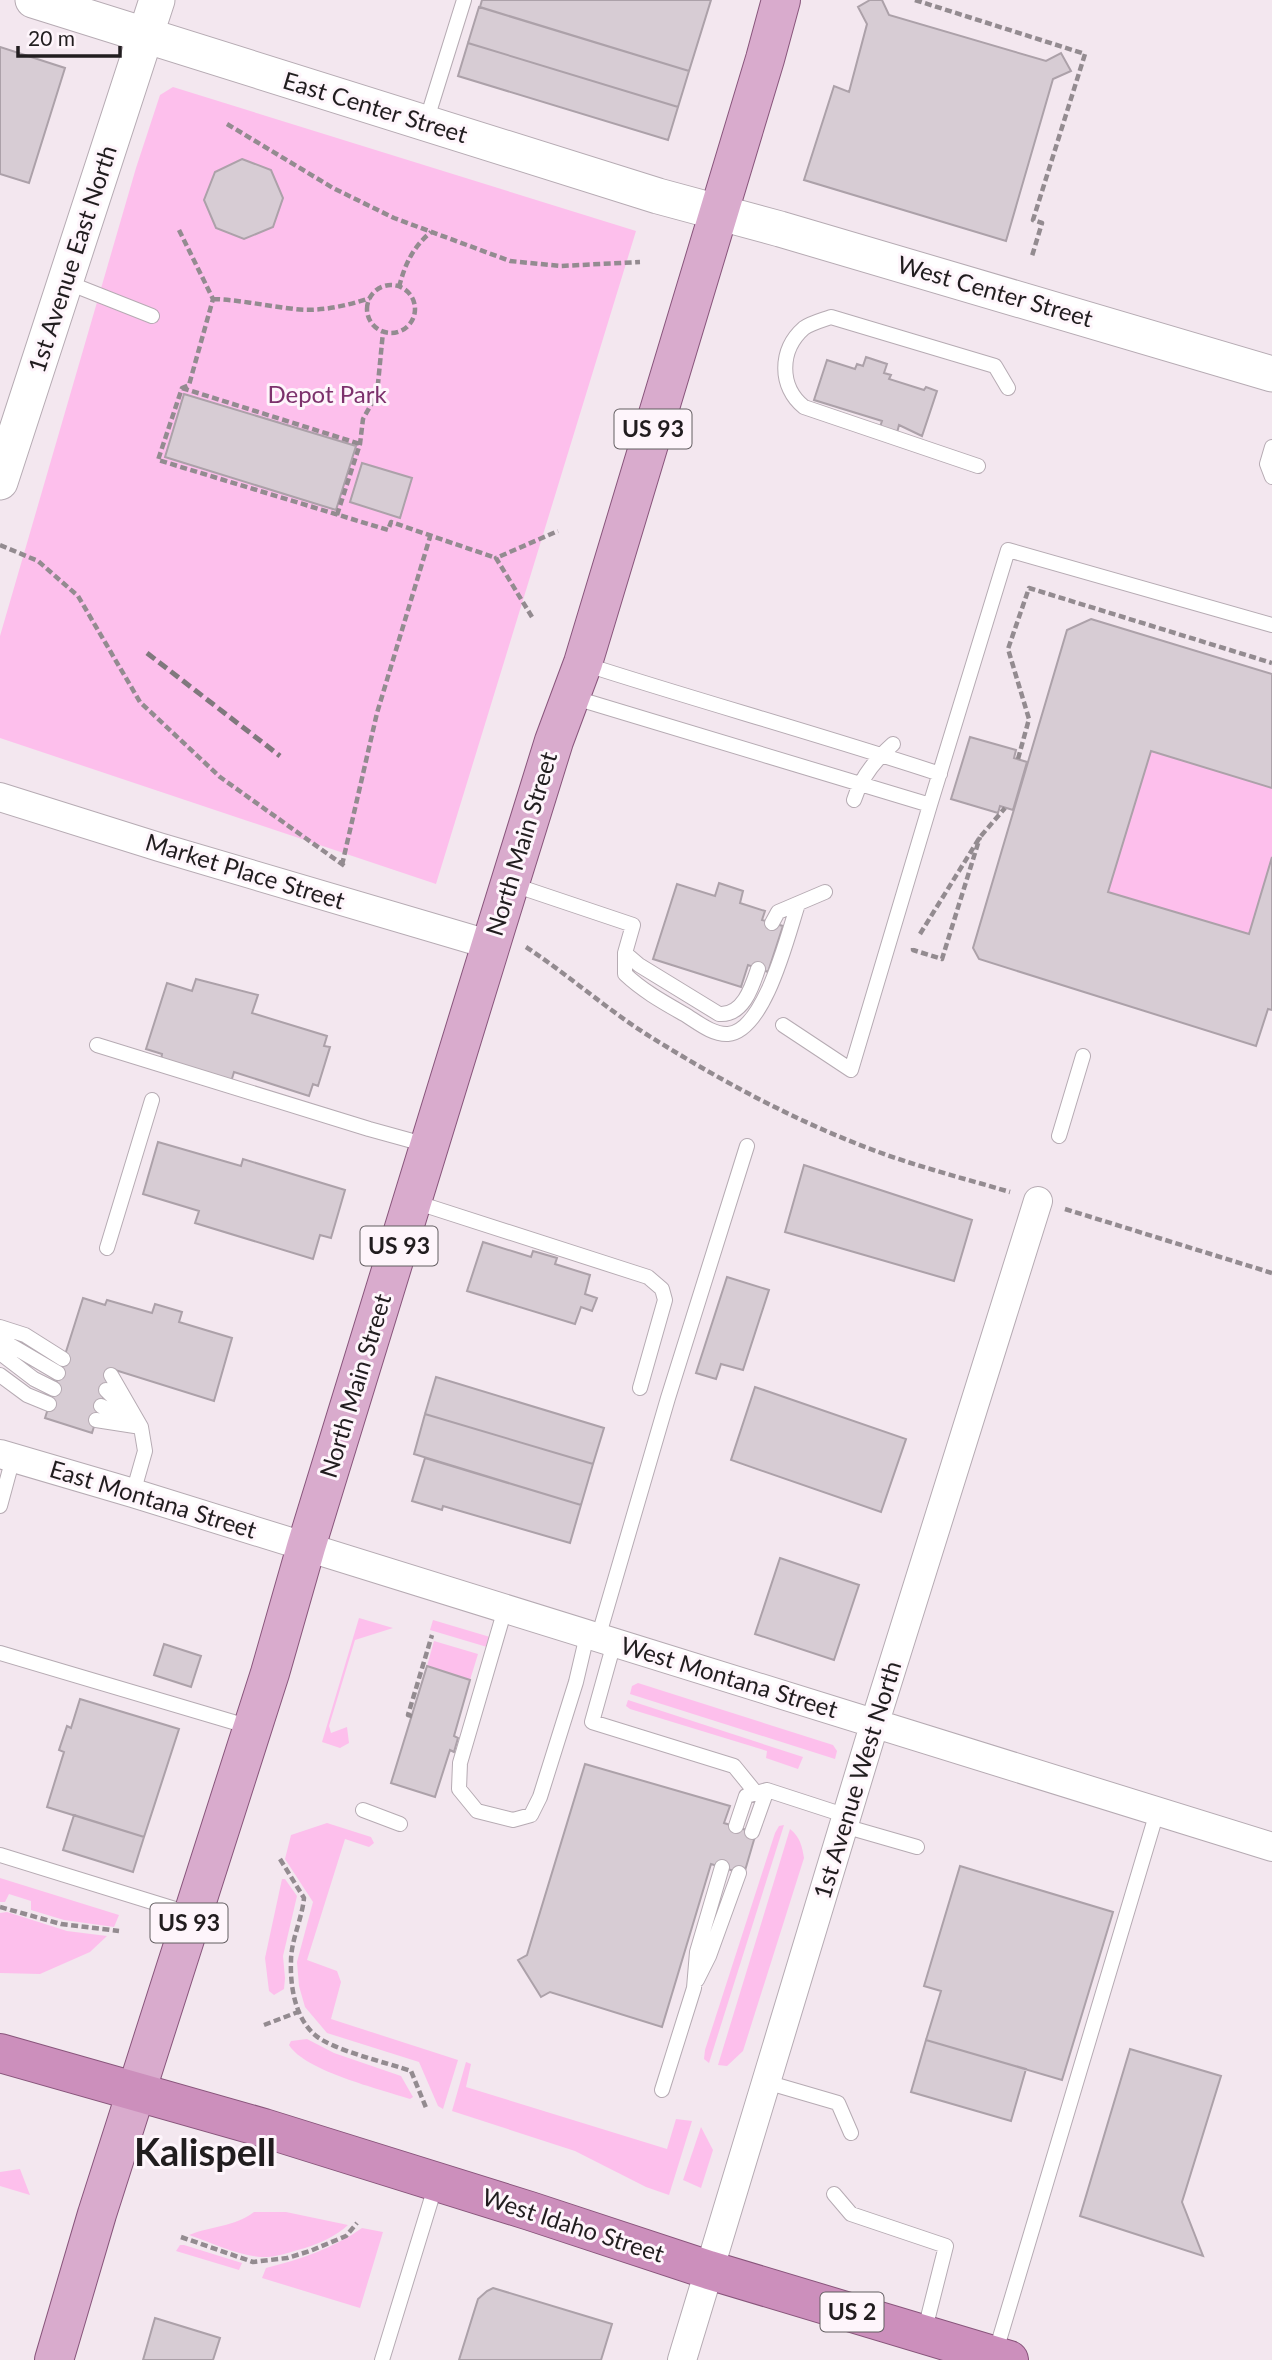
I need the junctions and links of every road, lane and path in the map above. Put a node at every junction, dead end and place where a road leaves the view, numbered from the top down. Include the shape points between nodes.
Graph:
1 (33, 0) edge
2 (157, 0) edge
3 (464, 0) edge
4 (781, 0) edge
5 (915, 0) edge
6 (146, 37) junction
7 (227, 124) dead end
8 (426, 124) junction
9 (718, 212) junction
10 (179, 230) dead end
11 (430, 232) junction
12 (1032, 256) dead end
13 (640, 262) dead end
14 (65, 282) junction
15 (399, 287) junction
16 (370, 298) junction
17 (213, 299) junction
18 (152, 316) dead end
19 (383, 332) junction
20 (1272, 374) edge
21 (182, 388) junction
22 (1008, 388) dead end
23 (360, 443) junction
24 (1272, 447) edge
25 (978, 466) dead end
26 (2, 471) edge
27 (1272, 477) edge
28 (337, 515) junction
29 (558, 531) dead end
30 (430, 537) junction
31 (0, 545) edge
32 (496, 558) junction
33 (532, 617) dead end
34 (1272, 625) edge
35 (1272, 663) edge
36 (577, 680) junction
37 (892, 744) dead end
38 (881, 754) junction
39 (1018, 759) dead end
40 (940, 774) junction
41 (859, 783) junction
42 (0, 797) edge
43 (854, 800) dead end
44 (930, 805) junction
45 (1004, 808) dead end
46 (980, 838) junction
47 (342, 865) junction
48 (355, 870) dead end
49 (510, 884) junction
50 (825, 892) dead end
51 (798, 904) junction
52 (772, 923) dead end
53 (493, 937) junction
54 (625, 953) junction
55 (758, 969) dead end
56 (783, 1025) dead end
57 (97, 1045) dead end
58 (1083, 1056) dead end
59 (152, 1100) dead end
60 (1059, 1136) dead end
61 (430, 1146) junction
62 (747, 1146) dead end
63 (412, 1201) junction
64 (1038, 1201) junction
65 (107, 1248) dead end
66 (1272, 1273) edge
67 (0, 1327) edge
68 (0, 1339) edge
69 (0, 1353) edge
70 (111, 1375) dead end
71 (0, 1376) edge
72 (640, 1388) dead end
73 (54, 1389) dead end
74 (106, 1390) dead end
75 (49, 1404) dead end
76 (98, 1413) dead end
77 (142, 1427) junction
78 (6, 1456) edge
79 (133, 1493) junction
80 (0, 1506) edge
81 (306, 1547) junction
82 (505, 1609) junction
83 (432, 1635) dead end
84 (600, 1639) junction
85 (0, 1653) edge
86 (412, 1716) dead end
87 (875, 1722) junction
88 (252, 1727) junction
89 (762, 1792) junction
90 (363, 1810) dead end
91 (1157, 1812) junction
92 (845, 1821) junction
93 (400, 1824) dead end
94 (736, 1826) dead end
95 (752, 1832) dead end
96 (917, 1847) dead end
97 (1272, 1847) edge
98 (0, 1855) edge
99 (280, 1859) dead end
100 (722, 1867) dead end
101 (739, 1873) dead end
102 (0, 1907) edge
103 (192, 1914) junction
104 (120, 1931) dead end
105 (694, 1987) junction
106 (298, 2012) junction
107 (264, 2025) dead end
108 (0, 2053) edge
109 (766, 2082) junction
110 (662, 2090) dead end
111 (136, 2091) junction
112 (427, 2110) dead end
113 (851, 2133) dead end
114 (436, 2183) junction
115 (834, 2194) dead end
116 (357, 2223) dead end
117 (181, 2237) dead end
118 (709, 2270) junction
119 (924, 2334) junction
120 (999, 2359) edge
121 (54, 2360) edge
122 (382, 2360) edge
123 (682, 2360) edge

1 - 6 street, East Center Street
2 - 6 street, 1st Avenue East North
3 - 8 lane
4 - 9 main road, US 93
5 - 12 path via 1086,54 1033,220 1042,223
6 - 8 street, East Center Street
6 - 14 street, 1st Avenue East North
7 - 11 path via 333,188
8 - 9 street, East Center Street
9 - 20 street, West Center Street
9 - 36 main road, North Main Street / US 93
10 - 17 path
11 - 13 path via 510,261 561,266
11 - 15 path via 414,249
14 - 18 lane
14 - 26 street, 1st Avenue East North
15 - 16 path via 382,288
15 - 19 path via 414,302 414,317 405,329
16 - 17 path via 327,309
16 - 19 path via 370,321
17 - 21 path via 189,385
19 - 23 path via 377,394 363,419
21 - 23 path
21 - 28 path via 158,460
22 - 25 lane via 995,366 831,317 805,327 790,346 784,369 787,386 804,407
23 - 28 path
24 - 27 lane via 1266,464
28 - 30 path via 388,530 391,522
29 - 32 path
30 - 32 path
30 - 47 path via 377,713
31 - 47 path via 37,561 78,596 140,702 220,778
32 - 33 path
34 - 40 lane via 1007,550
35 - 39 path via 1029,588 1008,649 1029,719
36 - 38 lane via 699,701
36 - 41 lane
36 - 49 main road, North Main Street / US 93
37 - 38 lane
38 - 40 lane
38 - 41 lane
40 - 44 lane
41 - 43 lane
41 - 44 lane
42 - 53 street, Market Place Street via 159,847
44 - 56 lane via 851,1070
45 - 46 path
46 - 46 path via 923,925 913,950 942,959
47 - 48 path
49 - 53 main road, North Main Street / US 93
49 - 54 lane via 633,925
50 - 51 lane
51 - 52 lane via 778,912
51 - 54 lane via 768,991 753,1017 729,1034 704,1026 640,988 625,974
53 - 61 main road, North Main Street / US 93
53 - 64 path via 554,965 645,1033 789,1113 869,1149
54 - 55 lane via 719,1014 728,1015 745,1000
57 - 61 lane
58 - 60 lane
59 - 65 lane
61 - 63 main road, North Main Street / US 93
62 - 84 lane via 668,1398
63 - 72 lane via 648,1277 662,1289 665,1300
63 - 81 main road, North Main Street / US 93
64 - 66 path
64 - 87 street, 1st Avenue West North
67 - 68 lane via 25,1335 61,1366
69 - 73 lane
70 - 77 lane
71 - 75 lane
74 - 77 lane
76 - 77 lane
77 - 79 lane via 145,1451
78 - 79 street, East Montana Street
78 - 80 lane
79 - 81 street, East Montana Street
81 - 82 street, West Montana Street
81 - 88 main road, North Main Street / US 93
82 - 84 street, West Montana Street
82 - 84 lane via 460,1762 459,1789 477,1811 513,1820 531,1815 564,1720
83 - 86 path via 408,1715
84 - 87 street, West Montana Street
84 - 89 lane via 592,1722 734,1766
85 - 88 lane
87 - 91 street, West Montana Street
87 - 92 street, 1st Avenue West North
88 - 103 main road, North Main Street / US 93
89 - 92 lane
89 - 94 lane via 746,1796
89 - 95 lane
90 - 93 lane
91 - 97 street, West Montana Street
91 - 120 lane
92 - 96 lane
92 - 109 street, 1st Avenue West North
98 - 103 lane
99 - 106 path via 304,1898 290,1958
100 - 105 lane via 697,1952
101 - 105 lane
102 - 104 path via 61,1924
103 - 111 main road, North Main Street / US 93
105 - 110 lane
106 - 107 path
106 - 112 path via 315,2036 332,2045 411,2071
108 - 111 highway, US 2
109 - 113 lane via 838,2103
109 - 118 street, 1st Avenue West North
111 - 114 highway, West Idaho Street / US 2
111 - 121 main road, North Main Street / US 93
114 - 118 highway, West Idaho Street / US 2
114 - 122 lane
115 - 119 lane via 851,2214 946,2246
116 - 117 path via 346,2236 310,2251 253,2262
118 - 119 highway, West Idaho Street / US 2
118 - 123 street, 1st Avenue West North
119 - 120 highway, West Idaho Street / US 2

